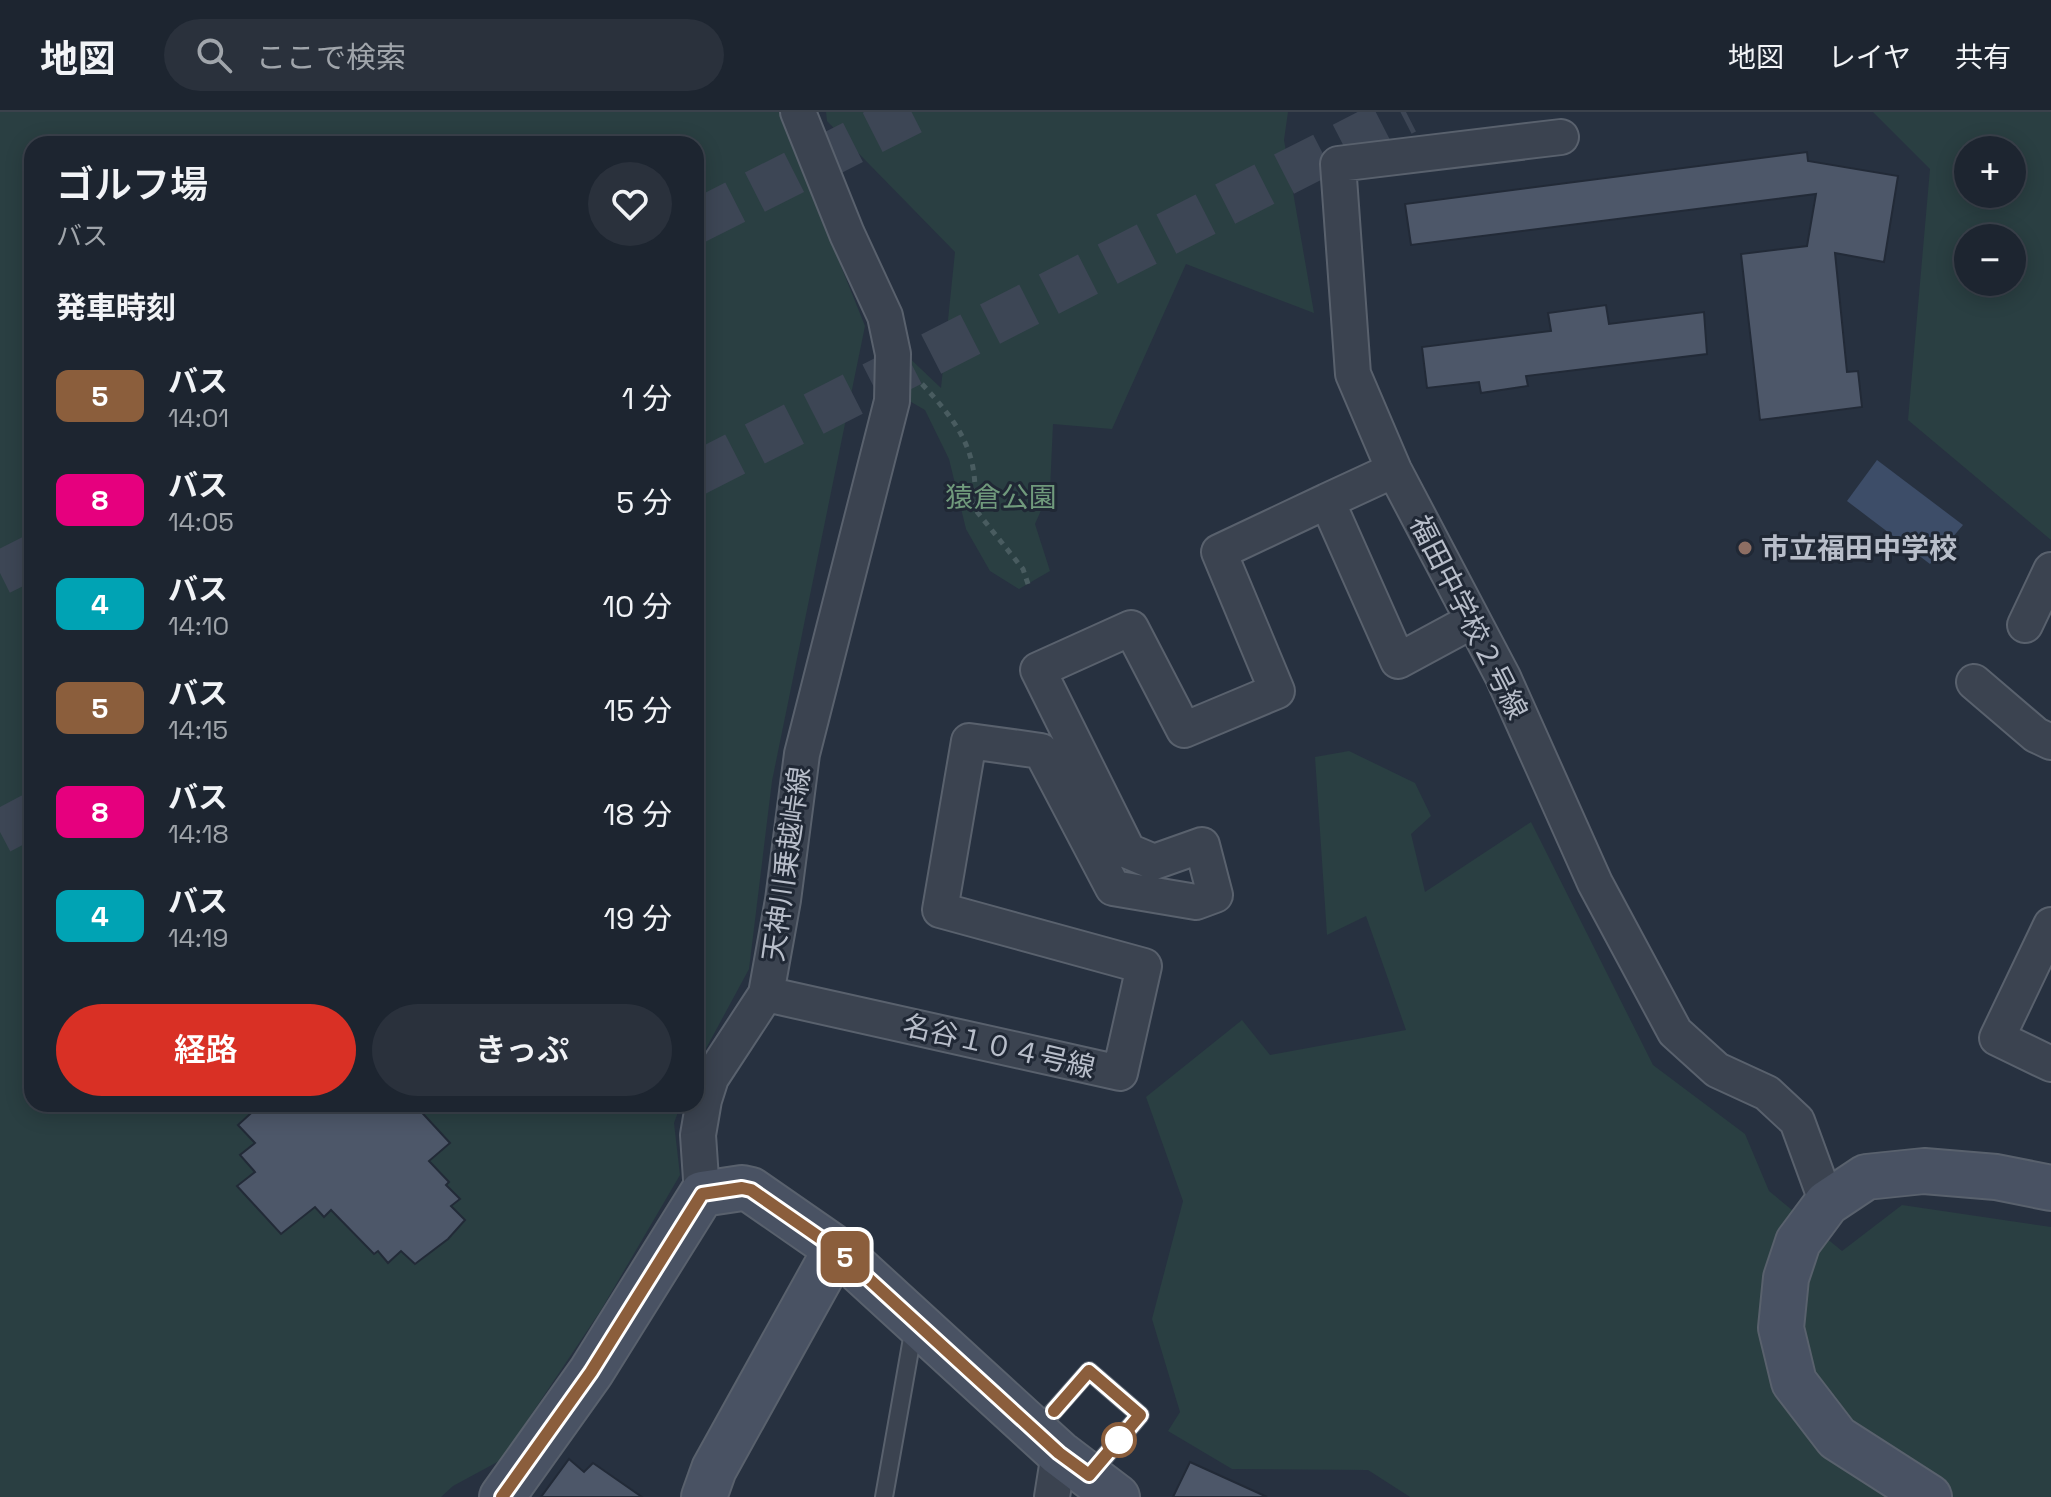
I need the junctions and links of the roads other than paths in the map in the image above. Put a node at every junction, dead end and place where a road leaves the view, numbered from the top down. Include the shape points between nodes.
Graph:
1 (798, 112) edge
2 (1561, 137) dead end
3 (1394, 470) junction
4 (1327, 501) junction
5 (2051, 570) edge
6 (1472, 621) junction
7 (2025, 625) dead end
8 (1974, 682) dead end
9 (2051, 742) edge
10 (2051, 925) edge
11 (766, 994) junction
12 (2051, 1064) edge
13 (704, 1107) edge
14 (703, 1112) edge
15 (2051, 1188) edge
16 (702, 1194) junction
17 (1827, 1203) junction
18 (836, 1249) junction
19 (915, 1321) junction
20 (1075, 1464) edge
21 (502, 1497) edge
22 (704, 1497) edge
23 (884, 1497) edge
24 (1052, 1497) edge
25 (1929, 1497) edge

1 - 11 street, 天神川乗越峠線 via 885,316 893,354 892,401 802,754
2 - 3 street, 福田中学校２号線 via 1338,164 1353,374
3 - 4 street
3 - 6 street, 福田中学校２号線
4 - 6 street via 1398,661
4 - 11 street, 名谷１０４号線 via 1219,552 1277,691 1184,730 1131,628 1038,670 1128,851 1154,862 1202,845 1215,895 1196,902 1113,888 1041,751 969,741 940,910 1144,966 1120,1073
5 - 7 street
6 - 17 street, 福田中学校２号線 via 1503,677 1595,883 1675,1032 1717,1070 1767,1093 1797,1121
8 - 9 street
10 - 12 street via 1997,1038
11 - 13 street, 天神川乗越峠線 via 711,1078
14 - 16 street, 天神川乗越峠線 via 698,1135
15 - 17 street via 1924,1171 1866,1177
16 - 18 street via 751,1190
16 - 21 street via 591,1372
17 - 25 street via 1798,1242 1786,1278 1781,1328 1794,1382 1837,1438
18 - 19 street
18 - 22 street via 714,1469
19 - 20 street
19 - 23 lane
20 - 20 lane via 1140,1415 1089,1371
20 - 24 street

